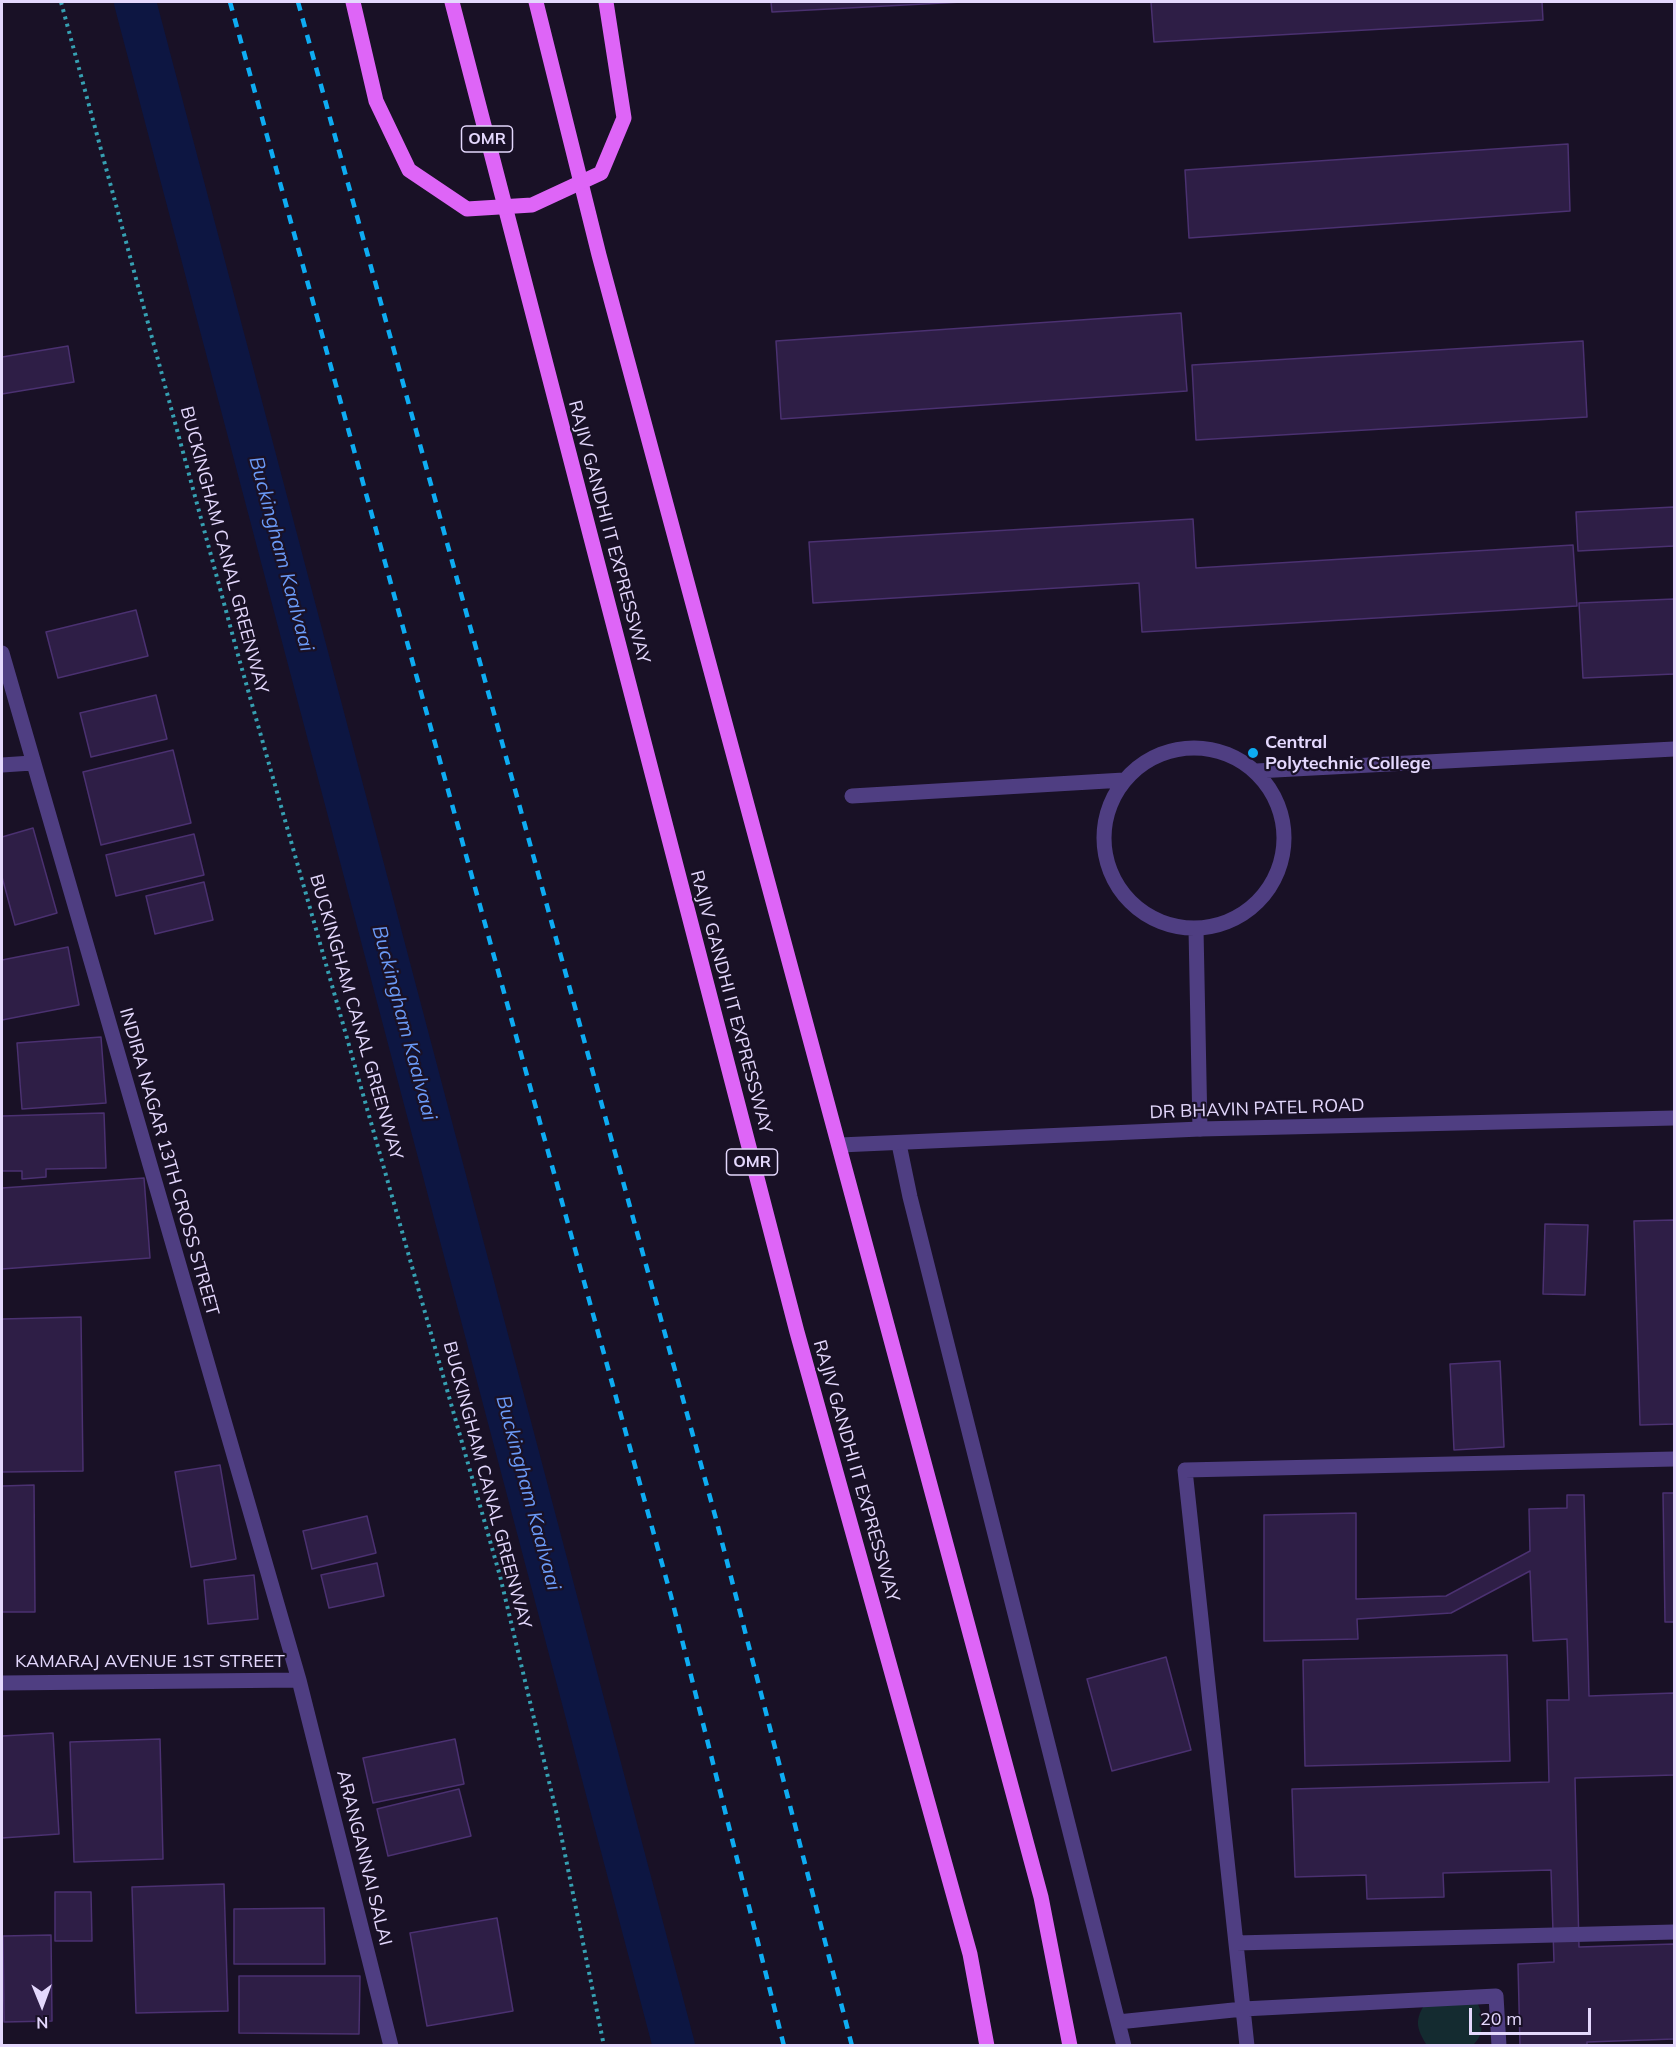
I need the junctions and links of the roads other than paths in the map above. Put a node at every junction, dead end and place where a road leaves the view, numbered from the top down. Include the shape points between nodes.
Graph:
1 (353, 2) edge
2 (452, 2) edge
3 (536, 2) edge
4 (606, 2) edge
5 (2, 653) edge
6 (1674, 749) edge
7 (32, 763) junction
8 (2, 765) edge
9 (1256, 771) junction
10 (1124, 780) junction
11 (852, 796) dead end
12 (1196, 929) junction
13 (1674, 1118) edge
14 (1200, 1129) junction
15 (899, 1144) junction
16 (840, 1146) junction
17 (1674, 1459) edge
18 (299, 1680) junction
19 (2, 1683) edge
20 (1674, 1932) edge
21 (1236, 1943) junction
22 (1243, 2009) junction
23 (1118, 2022) junction
24 (391, 2046) edge
25 (987, 2046) edge
26 (1071, 2046) edge
27 (1124, 2046) edge
28 (1247, 2046) edge
29 (1499, 2046) edge

1 - 4 main road, bridge via 376,101 409,170 467,209 532,205 601,172 624,118
2 - 25 main road, RAJIV GANDHI IT EXPRESSWAY / OMR via 797,1332 970,1954
3 - 16 main road via 599,255
5 - 7 street, INDIRA NAGAR 13TH CROSS STREET
6 - 9 street
7 - 8 street
7 - 18 street, INDIRA NAGAR 13TH CROSS STREET
9 - 10 street via 1231,756 1203,748 1173,750 1146,761
9 - 12 street via 1273,792 1283,817 1286,844 1280,870 1267,894 1247,913 1222,924
10 - 11 street
10 - 12 street via 1109,806 1103,834 1107,864 1120,891 1141,911 1167,925
12 - 14 street
13 - 14 street, DR BHAVIN PATEL ROAD
14 - 15 street, DR BHAVIN PATEL ROAD
15 - 16 street, DR BHAVIN PATEL ROAD
15 - 23 street
16 - 26 main road via 1041,1897
17 - 21 street via 1185,1470
18 - 19 street, KAMARAJ AVENUE 1ST STREET
18 - 24 street, ARANGANNAI SALAI
20 - 21 street
21 - 22 street
22 - 23 street
22 - 28 street
22 - 29 street via 1496,1996
23 - 27 street

